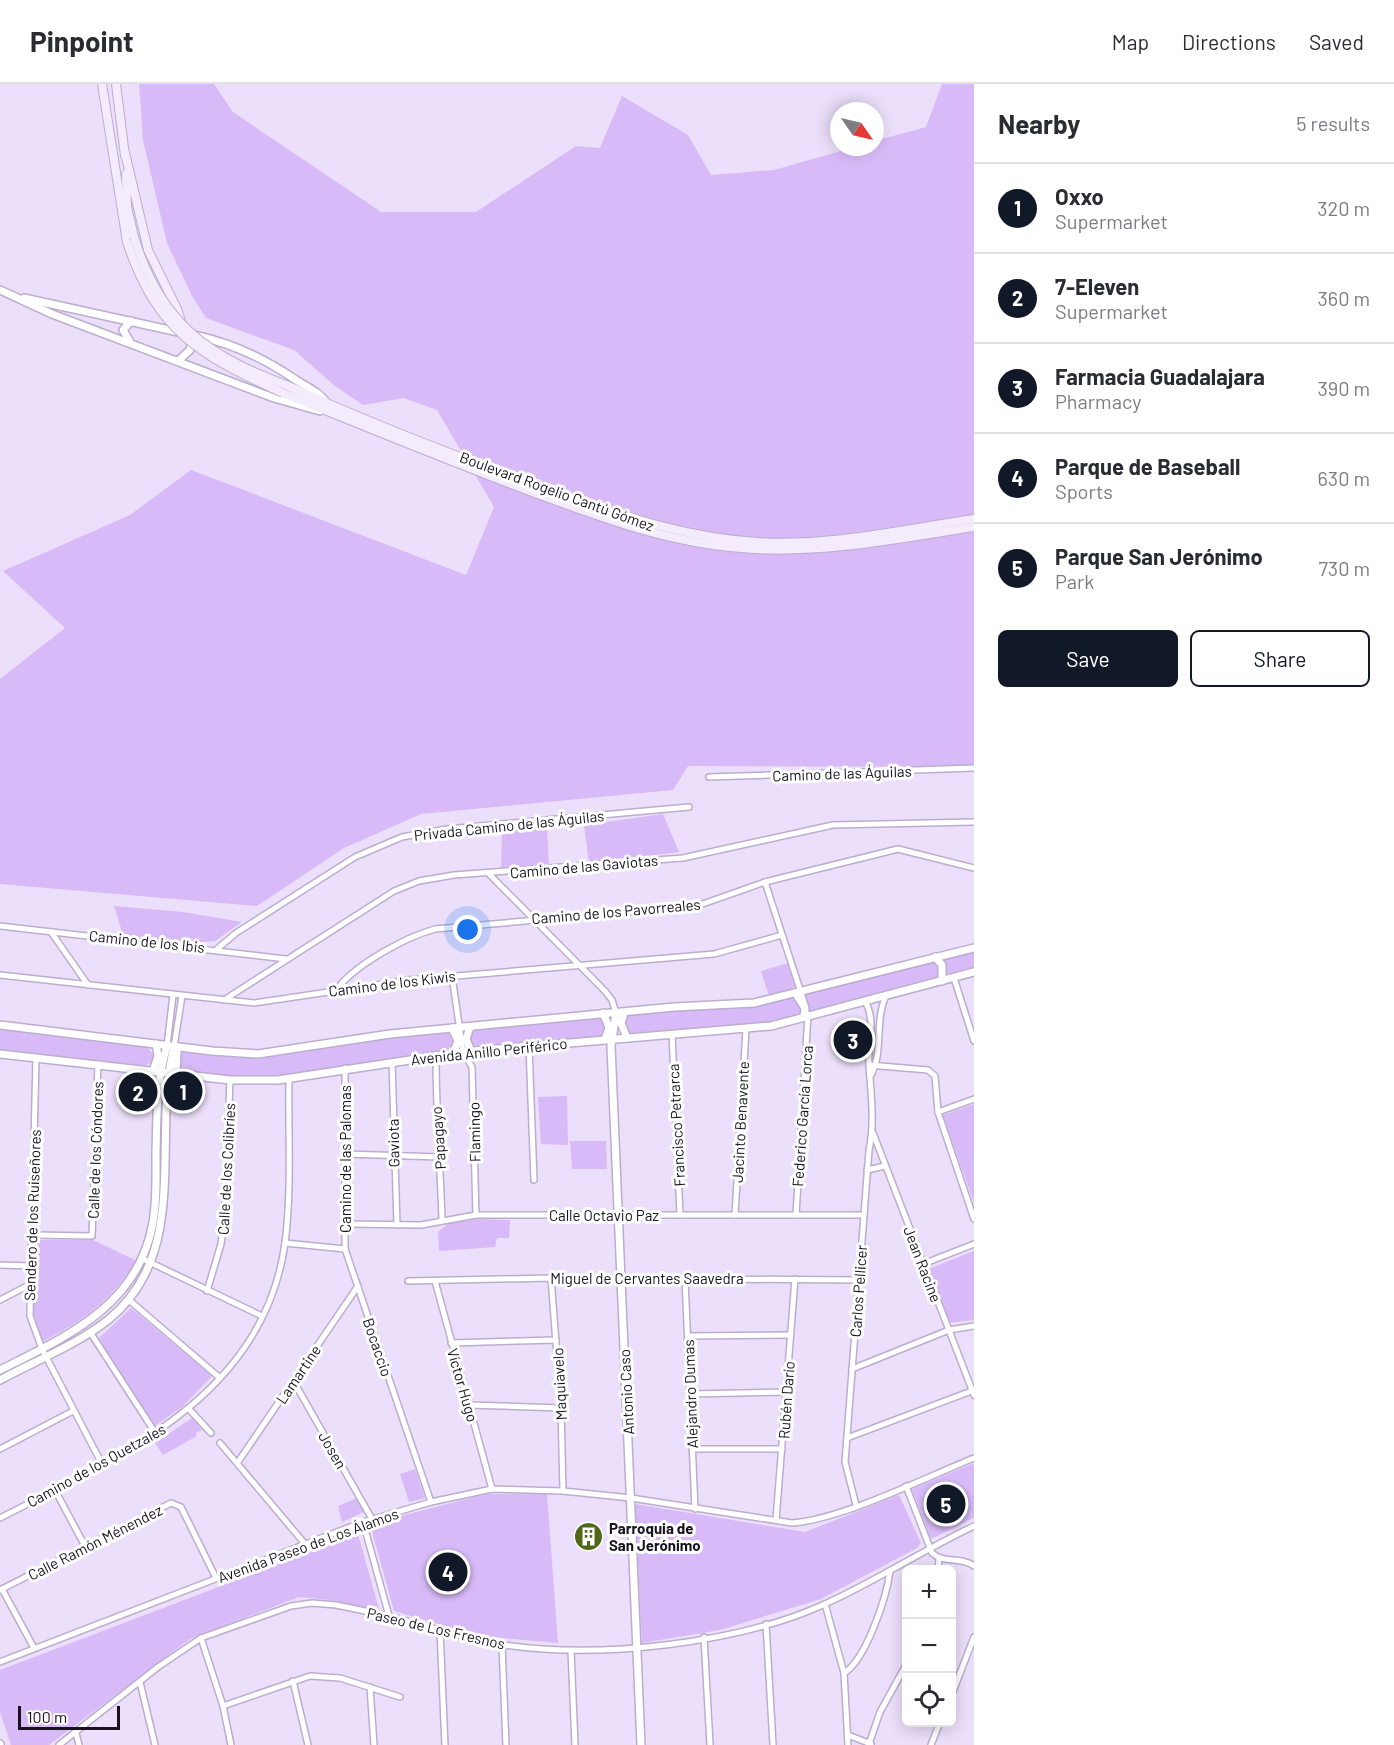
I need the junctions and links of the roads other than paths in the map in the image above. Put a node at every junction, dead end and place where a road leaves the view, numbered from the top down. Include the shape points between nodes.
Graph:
1 (102, 84) edge
2 (116, 84) edge
3 (125, 153) junction
4 (130, 240) junction
5 (0, 290) edge
6 (12, 295) junction
7 (131, 321) junction
8 (187, 334) junction
9 (130, 342) junction
10 (179, 360) junction
11 (284, 389) junction
12 (327, 404) junction
13 (332, 413) junction
14 (974, 519) edge
15 (974, 526) edge
16 (974, 768) edge
17 (710, 777) dead end
18 (689, 807) dead end
19 (974, 822) edge
20 (974, 868) edge
21 (489, 874) junction
22 (765, 882) junction
23 (534, 919) junction
24 (0, 926) edge
25 (51, 932) junction
26 (782, 935) junction
27 (974, 948) edge
28 (217, 949) junction
29 (948, 954) junction
30 (935, 957) junction
31 (286, 959) junction
32 (580, 965) junction
33 (974, 972) edge
34 (0, 975) edge
35 (452, 976) junction
36 (954, 978) junction
37 (942, 981) junction
38 (87, 985) junction
39 (338, 988) junction
40 (801, 993) junction
41 (174, 995) junction
42 (182, 996) junction
43 (886, 996) junction
44 (224, 1000) junction
45 (865, 1001) junction
46 (603, 1013) junction
47 (620, 1013) junction
48 (809, 1016) junction
49 (0, 1025) edge
50 (470, 1027) junction
51 (456, 1028) junction
52 (746, 1029) junction
53 (672, 1034) junction
54 (627, 1038) junction
55 (609, 1040) junction
56 (974, 1041) edge
57 (156, 1044) junction
58 (173, 1046) junction
59 (529, 1046) junction
60 (471, 1051) junction
61 (463, 1052) junction
62 (453, 1053) junction
63 (0, 1054) edge
64 (436, 1056) junction
65 (36, 1057) junction
66 (392, 1062) junction
67 (99, 1064) junction
68 (869, 1065) junction
69 (876, 1065) junction
70 (345, 1068) junction
71 (156, 1071) junction
72 (167, 1073) junction
73 (176, 1074) junction
74 (871, 1075) junction
75 (289, 1078) junction
76 (230, 1080) junction
77 (974, 1099) edge
78 (938, 1112) junction
79 (873, 1132) junction
80 (345, 1154) junction
81 (393, 1155) junction
82 (440, 1157) junction
83 (885, 1166) junction
84 (867, 1170) junction
85 (534, 1180) dead end
86 (476, 1215) junction
87 (681, 1215) junction
88 (735, 1215) junction
89 (796, 1215) junction
90 (864, 1215) junction
91 (618, 1216) junction
92 (442, 1219) junction
93 (974, 1219) edge
94 (345, 1224) junction
95 (397, 1225) junction
96 (33, 1235) junction
97 (285, 1243) junction
98 (974, 1244) edge
99 (345, 1250) junction
100 (143, 1259) junction
101 (152, 1263) junction
102 (923, 1264) junction
103 (0, 1265) edge
104 (31, 1266) junction
105 (551, 1278) junction
106 (686, 1279) junction
107 (795, 1279) junction
108 (621, 1280) junction
109 (859, 1280) junction
110 (408, 1281) dead end
111 (435, 1281) junction
112 (29, 1285) junction
113 (358, 1286) junction
114 (207, 1291) junction
115 (0, 1300) edge
116 (129, 1300) junction
117 (262, 1316) junction
118 (974, 1326) edge
119 (949, 1330) junction
120 (90, 1332) junction
121 (790, 1335) junction
122 (688, 1336) junction
123 (556, 1340) junction
124 (451, 1343) junction
125 (44, 1353) junction
126 (0, 1370) edge
127 (852, 1370) junction
128 (220, 1378) junction
129 (0, 1380) edge
130 (294, 1382) junction
131 (786, 1392) junction
132 (973, 1392) edge
133 (690, 1394) junction
134 (469, 1405) junction
135 (561, 1407) junction
136 (189, 1409) junction
137 (73, 1411) junction
138 (211, 1433) dead end
139 (156, 1434) junction
140 (847, 1438) junction
141 (220, 1443) dead end
142 (0, 1449) edge
143 (692, 1449) junction
144 (782, 1449) junction
145 (974, 1458) edge
146 (238, 1462) junction
147 (102, 1464) junction
148 (906, 1486) junction
149 (492, 1489) junction
150 (55, 1490) junction
151 (563, 1491) junction
152 (631, 1498) junction
153 (431, 1502) junction
154 (856, 1505) junction
155 (695, 1509) junction
156 (0, 1518) edge
157 (372, 1519) junction
158 (777, 1521) junction
159 (363, 1522) junction
160 (974, 1527) edge
161 (305, 1544) junction
162 (929, 1547) junction
163 (86, 1548) junction
164 (939, 1558) junction
165 (938, 1565) edge
166 (974, 1566) edge
167 (890, 1571) junction
168 (216, 1578) junction
169 (1, 1590) edge
170 (825, 1604) junction
171 (389, 1616) junction
172 (766, 1624) junction
173 (440, 1630) junction
174 (704, 1637) junction
175 (974, 1637) edge
176 (201, 1638) junction
177 (502, 1645) junction
178 (637, 1647) junction
179 (34, 1648) junction
180 (571, 1650) junction
181 (0, 1662) edge
182 (902, 1672) edge
183 (844, 1673) junction
184 (293, 1681) junction
185 (140, 1682) junction
186 (956, 1682) edge
187 (370, 1687) junction
188 (400, 1697) dead end
189 (223, 1706) junction
190 (938, 1727) edge
191 (76, 1733) junction
192 (848, 1735) junction
193 (871, 1744) edge
194 (59, 1745) edge
195 (79, 1745) edge
196 (155, 1745) edge
197 (231, 1745) edge
198 (308, 1745) edge
199 (374, 1745) edge
200 (445, 1745) edge
201 (506, 1745) edge
202 (575, 1745) edge
203 (641, 1745) edge
204 (710, 1745) edge
205 (773, 1745) edge
206 (848, 1745) edge
207 (931, 1745) edge

1 - 4 main road, Boulevard Rogelio Cantú Gómez
2 - 3 main road, Boulevard Rogelio Cantú Gómez
3 - 4 main road, Boulevard Rogelio Cantú Gómez
3 - 8 main road via 148,250
4 - 11 main road, Boulevard Rogelio Cantú Gómez, bridge via 149,294 184,337 224,366
5 - 6 street, Boulevard Rogelio Cantú Gómez
6 - 7 street, Boulevard Rogelio Cantú Gómez
6 - 9 street, Boulevard Rogelio Cantú Gómez
7 - 8 street, Boulevard Rogelio Cantú Gómez
7 - 9 street via 123,330
8 - 10 street via 192,346
8 - 12 street, Boulevard Rogelio Cantú Gómez via 221,341 259,357 318,394
9 - 10 street, Boulevard Rogelio Cantú Gómez
10 - 13 street, Boulevard Rogelio Cantú Gómez via 274,398
11 - 12 main road, Boulevard Rogelio Cantú Gómez
11 - 13 main road, Boulevard Rogelio Cantú Gómez
12 - 14 main road, Boulevard Rogelio Cantú Gómez via 614,514 705,537 758,543 818,542
13 - 15 main road, Boulevard Rogelio Cantú Gómez via 599,517 690,542 751,549 827,549
16 - 17 street, Camino de las Águilas
18 - 28 street, Privada Camino de las Águilas via 447,829 402,837 356,857
19 - 21 street, Camino de las Gaviotas via 833,825 683,858
20 - 22 street, Camino de los Pavorreales via 898,849
21 - 23 street
21 - 31 street, Camino de las Gaviotas via 408,884
22 - 23 street, Camino de los Pavorreales via 697,906
22 - 26 street
23 - 32 street
23 - 39 street, Camino de los Pavorreales via 421,932 361,967
24 - 25 street, Camino de los Ibis
25 - 28 street, Camino de los Ibis
25 - 38 street
26 - 32 street, Camino de los Kiwis via 714,954
26 - 40 street
27 - 29 street, Avenida Anillo Periférico
28 - 31 street, Camino de los Ibis
29 - 30 street, Avenida Anillo Periférico
29 - 36 street via 948,971
30 - 37 street via 942,964
30 - 40 street, Avenida Anillo Periférico
31 - 44 street, Camino de las Gaviotas
32 - 35 street, Camino de los Kiwis
32 - 47 street
33 - 36 street, Avenida Anillo Periférico
34 - 38 street, Camino de los Kiwis
35 - 39 street, Camino de los Kiwis
35 - 51 street, Flamingo
36 - 37 street, Avenida Anillo Periférico
36 - 56 street
37 - 43 street, Avenida Anillo Periférico
38 - 41 street, Camino de los Kiwis
39 - 44 street, Camino de los Kiwis via 254,1003
40 - 47 street, Avenida Anillo Periférico via 754,1003
40 - 48 street
41 - 42 street, Camino de los Kiwis
41 - 58 street
42 - 44 street, Camino de los Kiwis
42 - 58 street
43 - 45 street, Avenida Anillo Periférico
43 - 69 street, Carlos Pellicer
45 - 48 street, Avenida Anillo Periférico
45 - 68 street, Carlos Pellicer via 872,1022
46 - 47 street, Avenida Anillo Periférico
46 - 50 street, Avenida Anillo Periférico
46 - 55 street
47 - 54 street
47 - 55 street
48 - 52 street, Avenida Anillo Periférico
48 - 89 street, Federico García Lorca
49 - 57 street, Avenida Anillo Periférico
50 - 51 street, Avenida Anillo Periférico
50 - 60 street via 466,1039
51 - 58 street, Avenida Anillo Periférico via 258,1054
51 - 61 street, Flamingo
51 - 62 street via 458,1041
52 - 53 street, Avenida Anillo Periférico
52 - 88 street, Jacinto Benavente
53 - 54 street, Avenida Anillo Periférico
53 - 87 street, Francisco Petrarca
54 - 55 street, Avenida Anillo Periférico
55 - 59 street, Avenida Anillo Periférico
55 - 91 street, Antonio Caso
57 - 58 street, Avenida Anillo Periférico
57 - 71 street
58 - 71 street
58 - 72 street
58 - 73 street
59 - 60 street, Avenida Anillo Periférico
59 - 85 street
60 - 61 street, Avenida Anillo Periférico
61 - 62 street, Avenida Anillo Periférico
61 - 86 street, Flamingo via 472,1067
62 - 64 street, Avenida Anillo Periférico
63 - 65 street, Avenida Anillo Periférico
64 - 66 street, Avenida Anillo Periférico
64 - 82 street, Papagayo
65 - 67 street, Avenida Anillo Periférico
65 - 96 street, Sendero de los Ruiseñores
66 - 70 street, Avenida Anillo Periférico
66 - 81 street, Gaviota
67 - 71 street, Avenida Anillo Periférico
67 - 96 street, Calle de los Cóndores via 92,1236
68 - 69 street
68 - 74 street, Carlos Pellicer
69 - 74 street, Carlos Pellicer
69 - 78 street via 933,1072
70 - 75 street, Avenida Anillo Periférico
70 - 80 street, Camino de las Palomas
71 - 72 street, Avenida Anillo Periférico
71 - 100 street via 155,1201
72 - 73 street, Avenida Anillo Periférico
72 - 101 street via 163,1210
73 - 76 street, Avenida Anillo Periférico
74 - 79 street, Carlos Pellicer
75 - 76 street, Avenida Anillo Periférico
75 - 97 street, Camino de los Quetzales
76 - 114 street, Calle de los Colibríes via 225,1212 221,1244
77 - 78 street
78 - 93 street
79 - 83 street, Jean Racine
79 - 84 street, Carlos Pellicer
80 - 81 street
80 - 94 street, Camino de las Palomas
81 - 82 street
81 - 95 street, Gaviota
82 - 92 street, Papagayo
83 - 84 street
83 - 102 street, Jean Racine
84 - 90 street, Carlos Pellicer
86 - 91 street, Calle Octavio Paz
86 - 92 street, Calle Octavio Paz
87 - 88 street, Calle Octavio Paz
87 - 91 street, Calle Octavio Paz
88 - 89 street, Calle Octavio Paz
89 - 90 street, Calle Octavio Paz
90 - 109 street, Carlos Pellicer
91 - 108 street, Antonio Caso
92 - 95 street, Calle Octavio Paz via 427,1225
94 - 95 street, Calle Octavio Paz
94 - 99 street, Camino de las Palomas
96 - 104 street, Sendero de los Ruiseñores
97 - 99 street
97 - 117 street, Camino de los Quetzales
98 - 102 street
99 - 113 street, Bocaccio
100 - 101 street
100 - 125 street via 106,1308
101 - 114 street
101 - 116 street
102 - 119 street, Jean Racine
103 - 104 street
104 - 112 street, Sendero de los Ruiseñores
105 - 108 street, Miguel de Cervantes Saavedra
105 - 111 street, Miguel de Cervantes Saavedra
105 - 123 street, Maquiavelo
106 - 107 street, Miguel de Cervantes Saavedra
106 - 108 street, Miguel de Cervantes Saavedra
106 - 122 street, Alejandro Dumas
107 - 109 street, Miguel de Cervantes Saavedra
107 - 121 street, Rubén Darío
108 - 152 street, Antonio Caso
109 - 127 street, Carlos Pellicer
110 - 111 street, Miguel de Cervantes Saavedra
111 - 124 street, Víctor Hugo
112 - 115 street
112 - 125 street, Sendero de los Ruiseñores via 30,1316
113 - 130 street, Lamartine
113 - 153 street, Bocaccio
114 - 117 street
116 - 120 street
116 - 128 street
117 - 128 street, Camino de los Quetzales
118 - 119 street
119 - 127 street
119 - 132 street, Jean Racine
120 - 125 street
120 - 139 street
121 - 122 street
121 - 131 street, Rubén Darío
122 - 133 street, Alejandro Dumas
123 - 124 street
123 - 135 street, Maquiavelo
124 - 134 street, Víctor Hugo
125 - 126 street
125 - 129 street
125 - 137 street, Sendero de los Ruiseñores
127 - 140 street, Carlos Pellicer
128 - 136 street, Camino de los Quetzales
130 - 146 street, Lamartine
130 - 157 street, Josen
131 - 133 street
131 - 144 street, Rubén Darío
132 - 140 street
133 - 143 street, Alejandro Dumas
134 - 135 street
134 - 149 street, Víctor Hugo
135 - 151 street, Maquiavelo
136 - 138 street
136 - 139 street, Camino de los Quetzales
137 - 142 street
137 - 147 street, Sendero de los Ruiseñores
139 - 147 street, Camino de los Quetzales
140 - 154 street, Carlos Pellicer via 845,1462
141 - 146 street
143 - 144 street
143 - 155 street, Alejandro Dumas
144 - 158 street, Rubén Darío
145 - 148 street, Avenida Paseo de Los Álamos
146 - 161 street
147 - 150 street, Camino de los Quetzales
148 - 154 street, Avenida Paseo de Los Álamos
148 - 162 street
149 - 151 street, Avenida Paseo de Los Álamos
149 - 153 street, Avenida Paseo de Los Álamos
150 - 156 street, Camino de los Quetzales
150 - 163 street
151 - 152 street, Avenida Paseo de Los Álamos
152 - 155 street, Avenida Paseo de Los Álamos
152 - 178 street, Antonio Caso
153 - 157 street, Avenida Paseo de Los Álamos
154 - 158 street, Avenida Paseo de Los Álamos via 803,1522
155 - 158 street, Avenida Paseo de Los Álamos
157 - 159 street, Avenida Paseo de Los Álamos
159 - 161 street, Avenida Paseo de Los Álamos
159 - 171 street
160 - 162 street, Paseo de Los Fresnos
161 - 168 street, Avenida Paseo de Los Álamos
162 - 164 street
162 - 167 street, Paseo de Los Fresnos
163 - 168 street, Calle Ramón Ménendez via 164,1505 175,1503 183,1511
163 - 169 street, Calle Ramón Ménendez
164 - 165 street
164 - 166 street via 960,1559
167 - 170 street, Paseo de Los Fresnos
167 - 183 street via 888,1588 858,1660
168 - 179 street, Avenida Paseo de Los Álamos
169 - 179 street, Calle Ramón Ménendez
170 - 172 street, Paseo de Los Fresnos
170 - 183 street
171 - 173 street, Paseo de Los Fresnos
171 - 176 street, Paseo de Los Fresnos via 336,1605 304,1604
172 - 174 street, Paseo de Los Fresnos
172 - 205 street
173 - 177 street, Paseo de Los Fresnos
173 - 200 street
174 - 178 street, Paseo de Los Fresnos
174 - 204 street
175 - 186 street
176 - 185 street, Paseo de Los Fresnos
176 - 189 street
177 - 180 street, Paseo de Los Fresnos
177 - 201 street
178 - 180 street, Paseo de Los Fresnos
178 - 203 street, Antonio Caso
179 - 181 street, Avenida Paseo de Los Álamos
180 - 202 street
182 - 193 street via 880,1712
183 - 192 street
184 - 187 street via 320,1676
184 - 189 street
184 - 198 street
185 - 191 street, Paseo de Los Fresnos
185 - 196 street
187 - 188 street
187 - 199 street
189 - 197 street
190 - 207 street
191 - 194 street, Paseo de Los Fresnos
191 - 195 street
192 - 193 street
192 - 206 street

